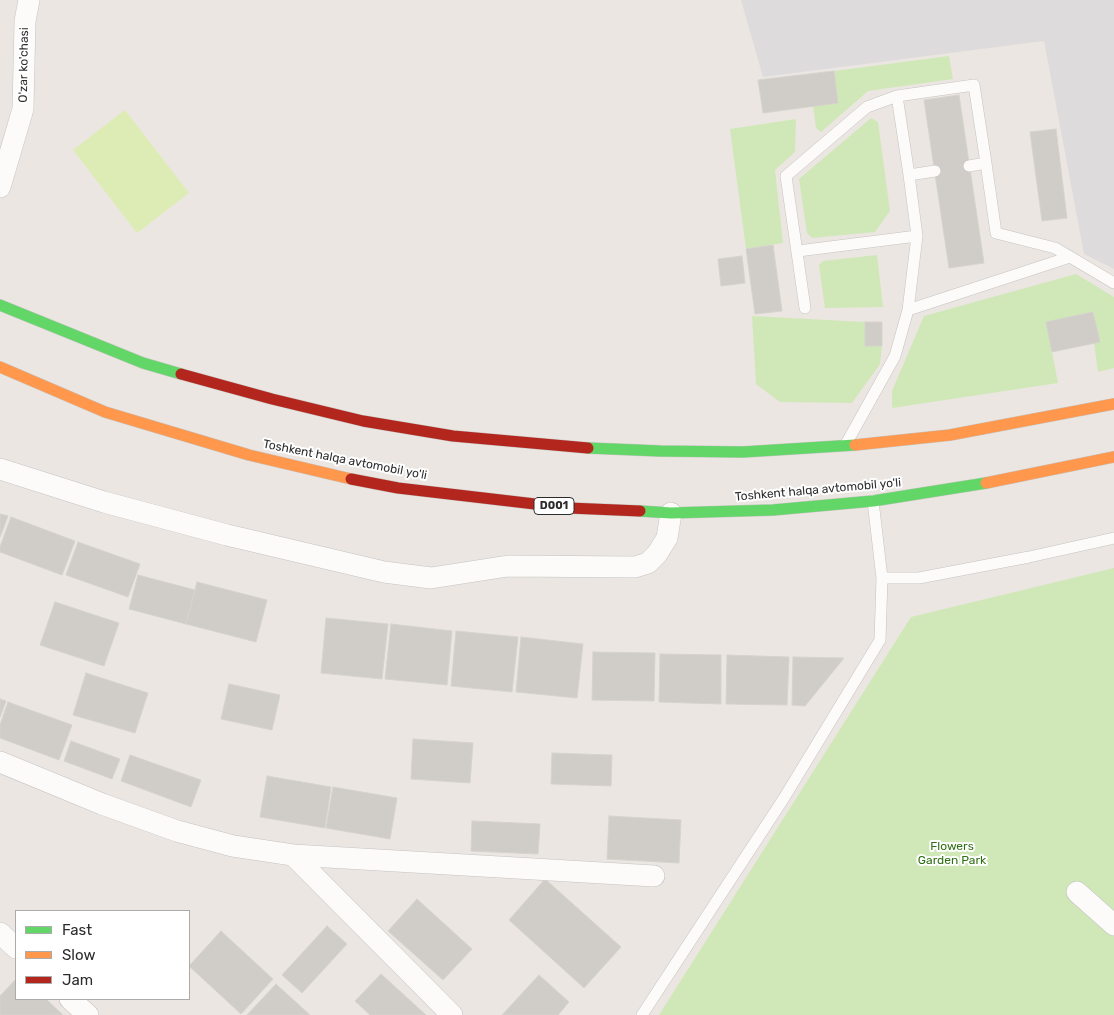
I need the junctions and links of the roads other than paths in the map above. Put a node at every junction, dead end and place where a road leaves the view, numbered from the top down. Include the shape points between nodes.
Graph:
1 (29, 0) edge
2 (897, 96) junction
3 (986, 163) junction
4 (970, 166) dead end
5 (935, 171) dead end
6 (909, 175) junction
7 (0, 187) edge
8 (917, 236) junction
9 (798, 251) junction
10 (1070, 257) junction
11 (1114, 282) edge
12 (0, 305) edge
13 (805, 308) dead end
14 (908, 310) junction
15 (5, 370) edge
16 (1114, 404) edge
17 (844, 446) junction
18 (1114, 457) edge
19 (0, 469) edge
20 (873, 502) junction
21 (671, 513) junction
22 (1114, 538) edge
23 (882, 578) junction
24 (0, 762) edge
25 (292, 855) junction
26 (654, 876) dead end
27 (1077, 892) dead end
28 (1114, 924) edge
29 (0, 933) edge
30 (15, 947) edge
31 (71, 1000) edge
32 (88, 1015) edge
33 (452, 1015) edge
34 (642, 1015) edge

1 - 7 street, O'zar ko'chasi via 25,21 23,109
2 - 3 lane via 974,85
2 - 6 lane
2 - 9 lane via 866,107 786,176
3 - 4 lane
3 - 10 lane via 996,234 1055,248
5 - 6 lane
6 - 8 lane
8 - 9 lane
8 - 14 lane
9 - 13 lane
10 - 11 lane
10 - 14 lane
12 - 17 highway via 143,362 363,421 453,436 576,447 743,452
14 - 17 lane via 895,356
15 - 21 highway, Toshkent halqa avtomobil yo'li / D001 via 105,412 240,453 324,473 398,488 568,508
16 - 17 highway via 950,435
18 - 20 highway, Toshkent halqa avtomobil yo'li / D001
19 - 21 street via 104,502 227,535 384,572 431,578 508,566 635,567 648,563 657,554 666,538
20 - 21 highway, Toshkent halqa avtomobil yo'li / D001 via 774,510
20 - 23 lane
22 - 23 lane via 919,578
23 - 34 lane via 880,640 784,798
24 - 25 street via 177,831 233,846
25 - 26 street
25 - 33 street
27 - 28 street
29 - 30 street
31 - 32 street

